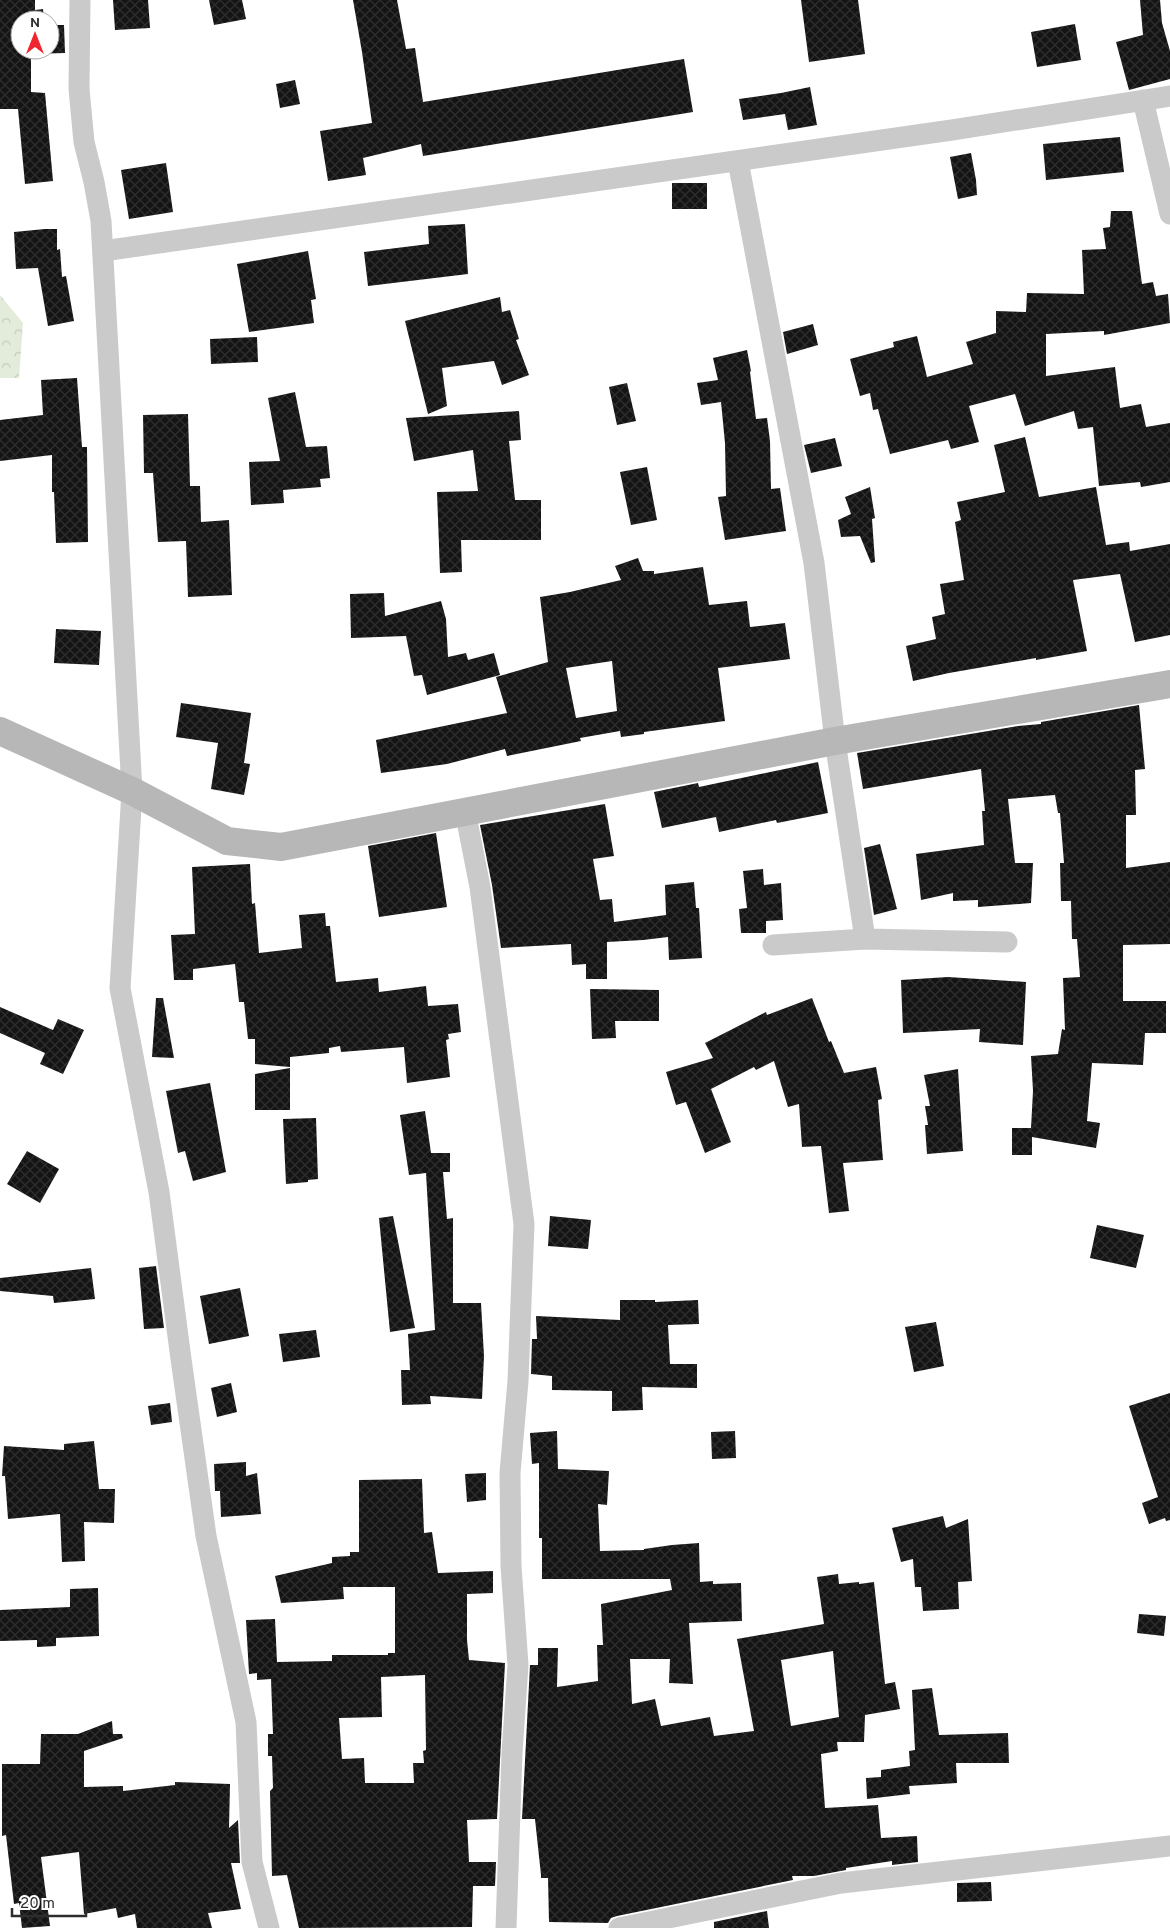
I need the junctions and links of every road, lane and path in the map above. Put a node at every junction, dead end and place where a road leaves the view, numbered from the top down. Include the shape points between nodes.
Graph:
1 (80, 0) edge
2 (1170, 96) edge
3 (1143, 100) junction
4 (738, 161) junction
5 (1170, 214) edge
6 (102, 252) junction
7 (1170, 684) edge
8 (0, 731) edge
9 (836, 740) junction
10 (132, 791) junction
11 (465, 811) junction
12 (865, 939) junction
13 (1007, 942) dead end
14 (773, 945) dead end
15 (1170, 1846) edge
16 (269, 1928) edge
17 (506, 1928) edge
18 (619, 1928) edge

1 - 6 street via 79,89 84,142 101,221
2 - 3 street
3 - 4 street
3 - 5 street
4 - 6 street
4 - 9 street via 814,563
6 - 10 street
7 - 9 main road
8 - 10 main road
9 - 11 main road
9 - 12 street
10 - 11 main road via 227,841 281,847
10 - 16 street via 120,988 159,1192 206,1536 246,1722 252,1862
11 - 17 street via 480,887 524,1224 518,1381 510,1473 518,1665
12 - 13 street
12 - 14 street
15 - 18 street via 841,1883

